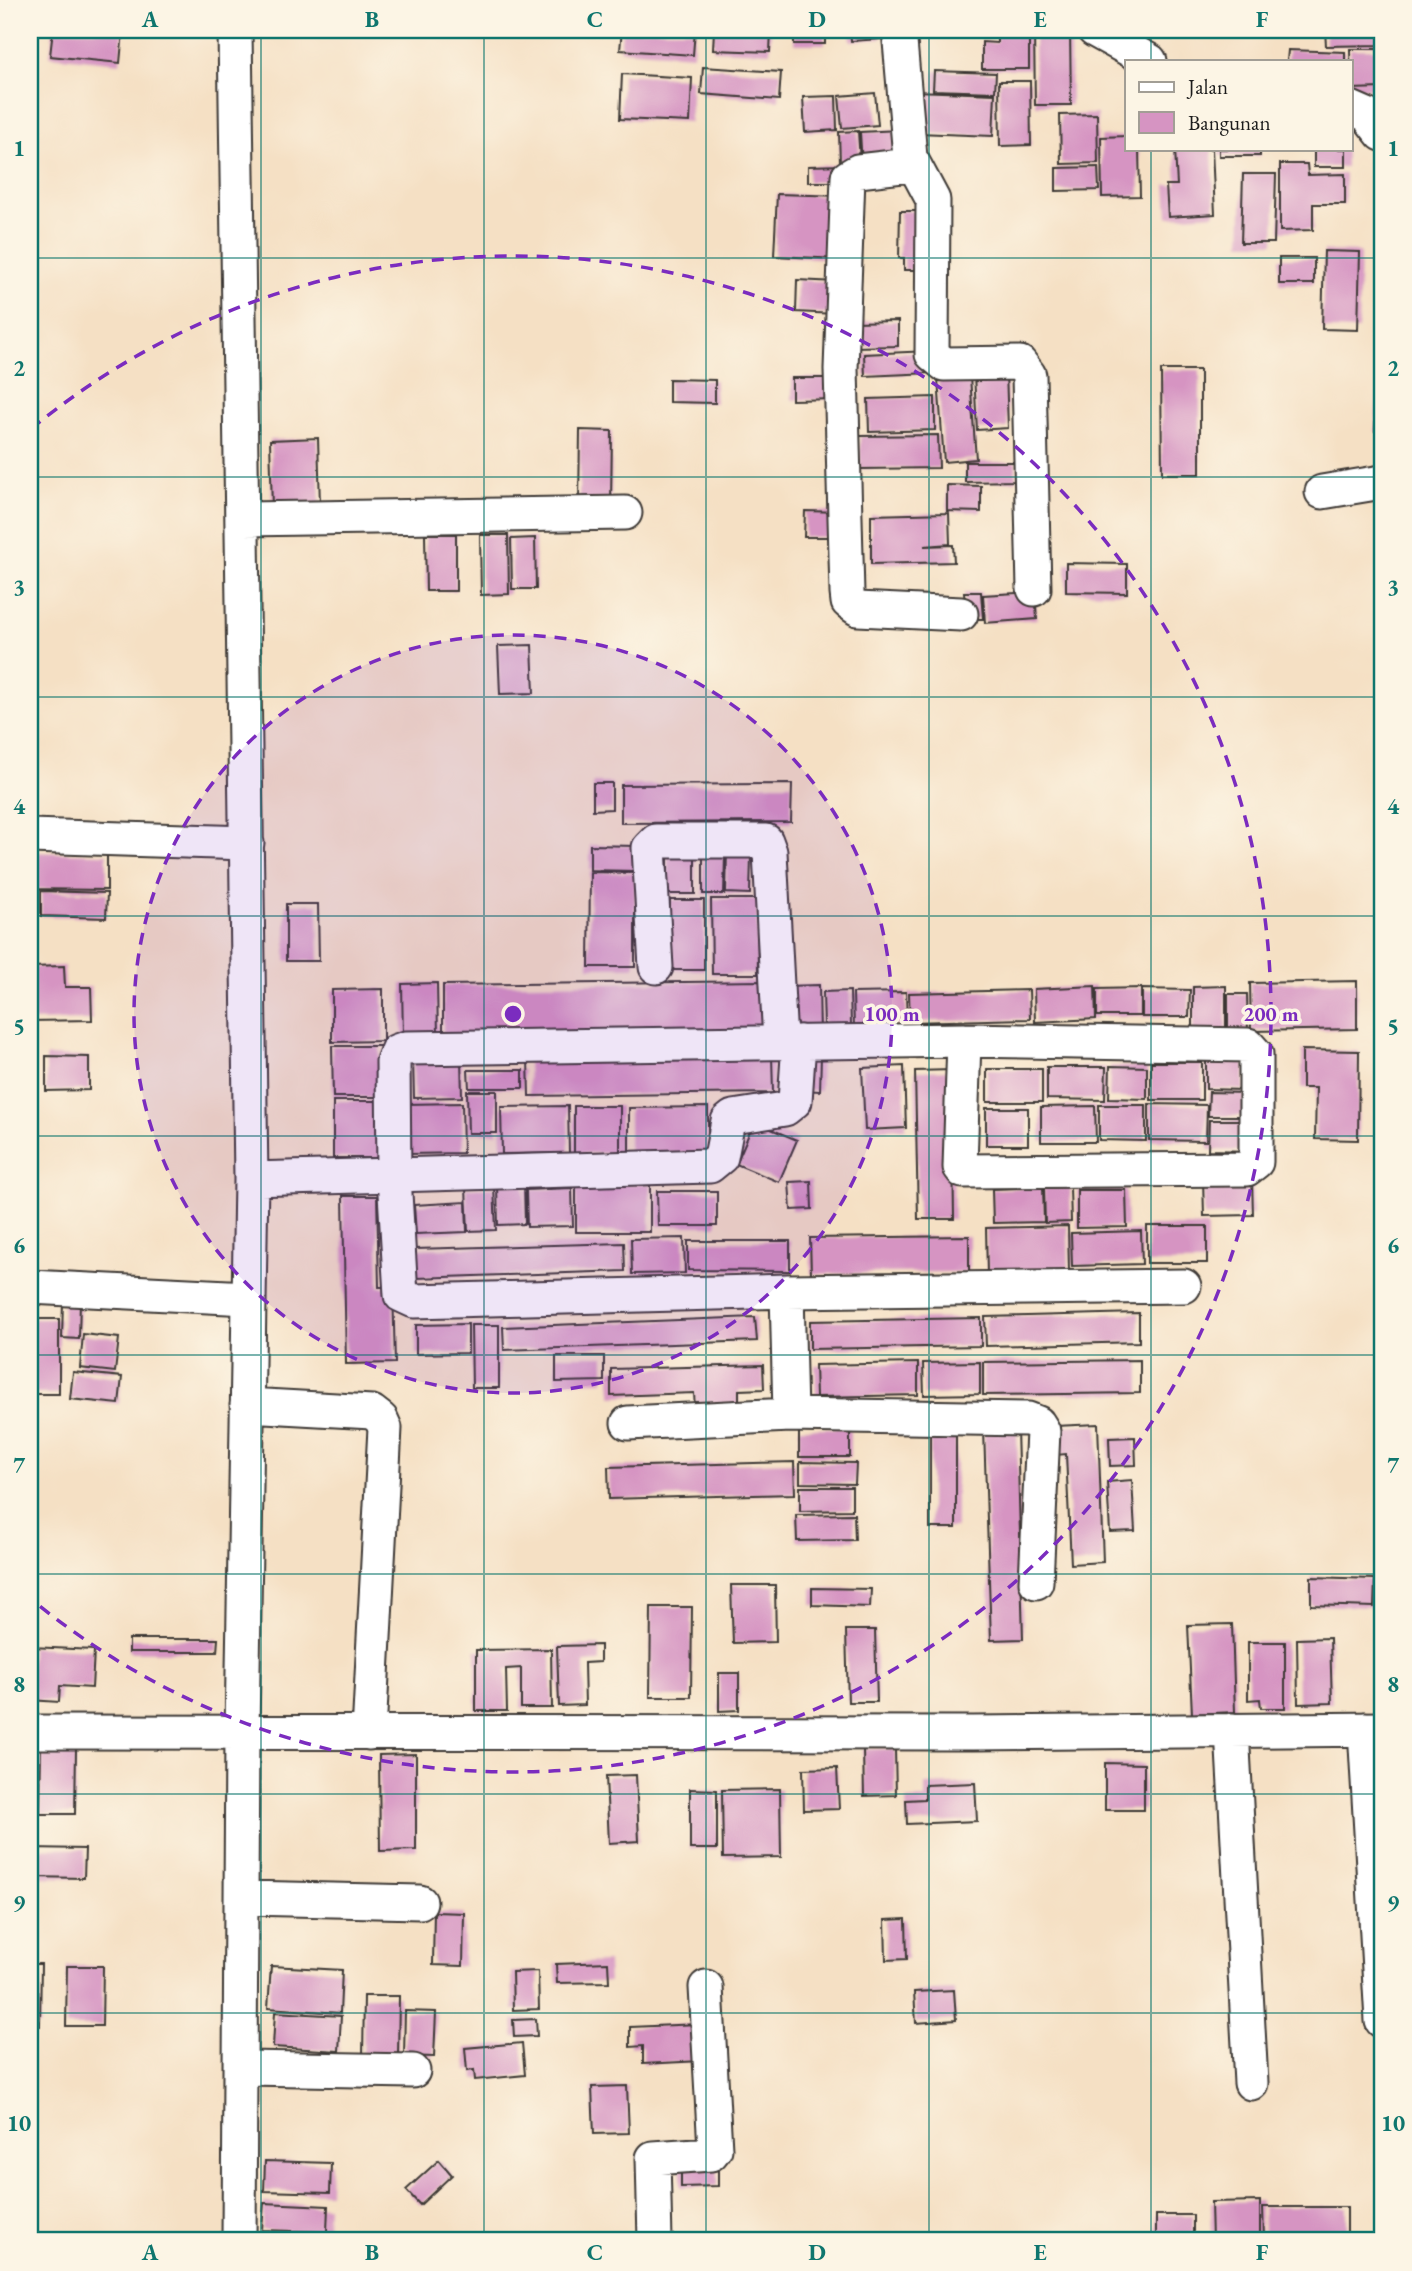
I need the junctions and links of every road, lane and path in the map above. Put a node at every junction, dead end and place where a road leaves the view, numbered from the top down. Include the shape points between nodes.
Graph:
1 (235, 30) edge
2 (899, 30) edge
3 (1094, 30) edge
4 (1148, 60) edge
5 (1352, 108) edge
6 (1382, 134) edge
7 (911, 165) junction
8 (1382, 482) edge
9 (1322, 492) dead end
10 (625, 513) dead end
11 (244, 519) junction
12 (1034, 589) dead end
13 (961, 614) dead end
14 (30, 836) edge
15 (247, 843) junction
16 (656, 967) dead end
17 (964, 1040) junction
18 (790, 1042) junction
19 (394, 1176) junction
20 (251, 1179) junction
21 (1184, 1286) dead end
22 (30, 1287) edge
23 (787, 1291) junction
24 (248, 1298) junction
25 (247, 1405) junction
26 (790, 1415) junction
27 (628, 1423) dead end
28 (1036, 1582) dead end
29 (1374, 1729) edge
30 (1232, 1730) junction
31 (30, 1732) edge
32 (242, 1732) junction
33 (369, 1733) junction
34 (242, 1898) junction
35 (420, 1902) dead end
36 (1381, 1983) edge
37 (706, 1987) dead end
38 (1382, 2021) edge
39 (241, 2068) junction
40 (413, 2071) dead end
41 (1251, 2083) dead end
42 (239, 2241) edge
43 (655, 2241) edge

1 - 11 street
2 - 7 street
3 - 4 street
5 - 6 street via 1367,115
7 - 12 street via 933,200 932,354 944,364 1020,363 1029,375
7 - 13 street via 858,171 848,177 841,369 848,602 858,609
8 - 9 street
10 - 11 street
11 - 15 street
14 - 15 street
15 - 20 street
16 - 18 street via 649,848 656,841 766,842 771,852
17 - 17 street via 960,1167 964,1171 1247,1169 1256,1162 1256,1054 1248,1045
17 - 18 street
18 - 19 street via 795,1101 785,1109 733,1116 721,1157 710,1166
18 - 19 street via 397,1051 393,1061
19 - 20 street
19 - 23 street via 401,1295 407,1300
20 - 24 street
21 - 23 street
22 - 24 street
23 - 26 street
24 - 25 street
25 - 32 street
25 - 33 street via 372,1412 385,1428
26 - 27 street
26 - 28 street via 1028,1419 1038,1423 1044,1431
29 - 30 street
29 - 36 street
30 - 33 street
30 - 41 street
31 - 32 street
32 - 33 street
32 - 34 street
34 - 35 street
34 - 39 street
36 - 38 street
37 - 43 street via 715,2148 708,2155 653,2158
39 - 40 street
39 - 42 street

